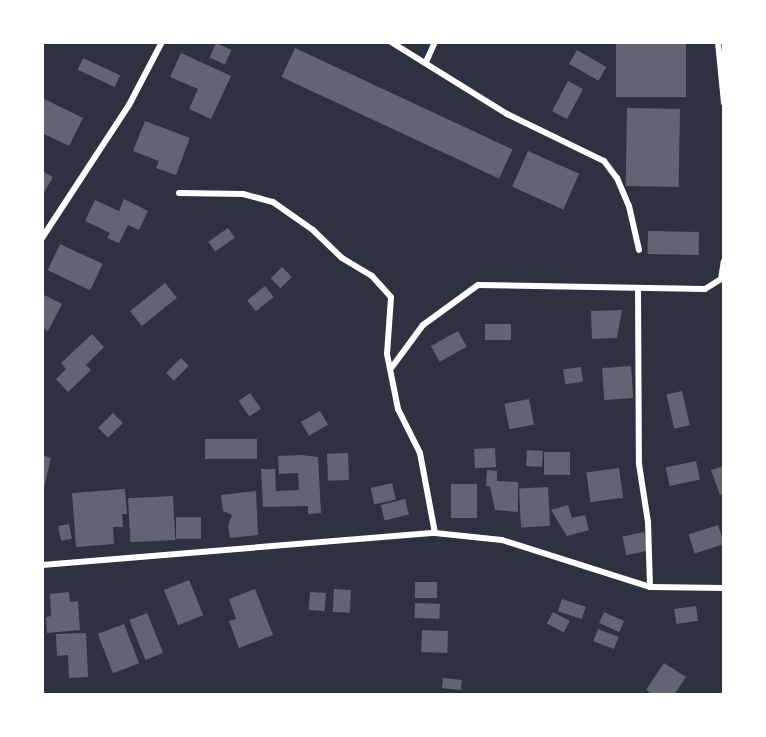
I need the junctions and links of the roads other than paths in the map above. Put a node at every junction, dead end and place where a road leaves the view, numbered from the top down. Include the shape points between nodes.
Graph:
1 (162, 42) edge
2 (391, 42) edge
3 (435, 42) edge
4 (718, 42) edge
5 (426, 62) junction
6 (724, 103) edge
7 (180, 193) dead end
8 (42, 238) edge
9 (639, 250) dead end
10 (724, 261) edge
11 (638, 288) junction
12 (392, 367) junction
13 (435, 533) junction
14 (42, 565) edge
15 (650, 587) junction
16 (724, 588) edge

1 - 8 street via 129,105
2 - 5 street
3 - 5 street
4 - 6 street
5 - 9 street via 507,114 604,161 617,178 629,206
7 - 12 street via 243,195 273,202 313,230 342,258 372,276 391,297 387,336
10 - 11 street via 721,279 705,289
11 - 12 street via 478,285 423,325
11 - 15 street via 639,464 648,522
12 - 13 street via 398,409 420,453
13 - 14 street
13 - 15 street via 502,540
15 - 16 street

